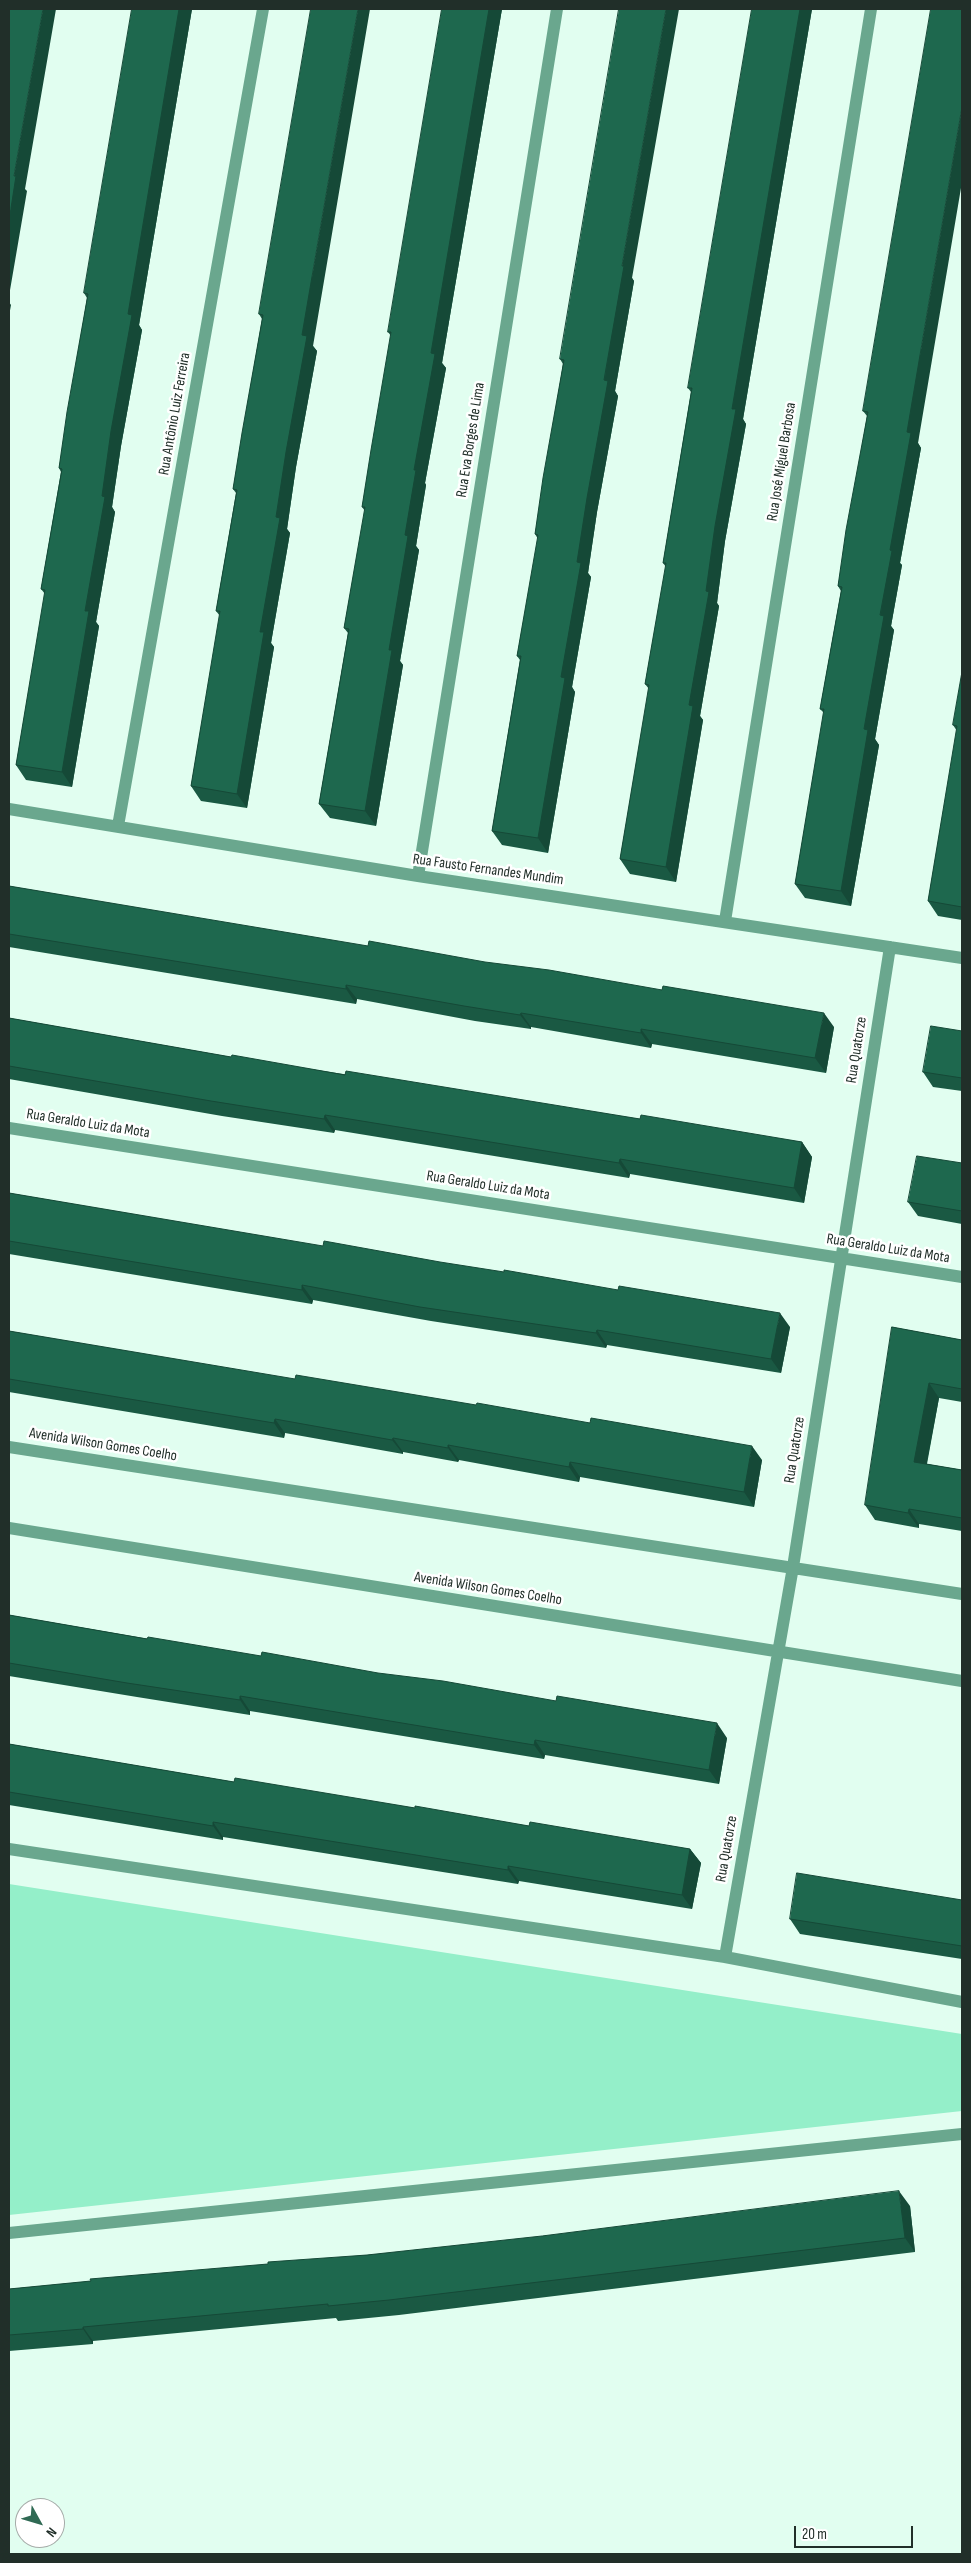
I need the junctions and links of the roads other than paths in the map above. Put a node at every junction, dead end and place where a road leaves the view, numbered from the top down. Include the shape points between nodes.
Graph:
1 (263, 9) edge
2 (557, 9) edge
3 (871, 9) edge
4 (9, 809) edge
5 (118, 826) junction
6 (418, 876) junction
7 (725, 921) junction
8 (890, 948) junction
9 (962, 958) edge
10 (9, 1128) edge
11 (840, 1258) junction
12 (962, 1277) edge
13 (9, 1447) edge
14 (9, 1528) edge
15 (794, 1567) junction
16 (962, 1594) edge
17 (778, 1652) junction
18 (962, 1681) edge
19 (9, 1849) edge
20 (725, 1957) junction
21 (962, 2002) edge
22 (962, 2134) edge
23 (9, 2233) edge

1 - 5 street, Rua Antônio Luiz Ferreira
2 - 6 street, Rua Eva Borges de Lima
3 - 7 street, Rua José Miguel Barbosa
4 - 5 street, Rua Fausto Fernandes Mundim
5 - 6 street, Rua Fausto Fernandes Mundim
6 - 7 street, Rua Fausto Fernandes Mundim
7 - 8 street, Rua Fausto Fernandes Mundim
8 - 9 street, Rua Fausto Fernandes Mundim
8 - 11 street, Rua Quatorze
10 - 11 street, Rua Geraldo Luiz da Mota
11 - 12 street, Rua Geraldo Luiz da Mota
11 - 15 street, Rua Quatorze
13 - 15 street, Avenida Wilson Gomes Coelho
14 - 17 street, Avenida Wilson Gomes Coelho
15 - 16 street, Avenida Wilson Gomes Coelho
15 - 17 street, Rua Quatorze
17 - 18 street, Avenida Wilson Gomes Coelho
17 - 20 street, Rua Quatorze
19 - 20 street
20 - 21 street
22 - 23 street

